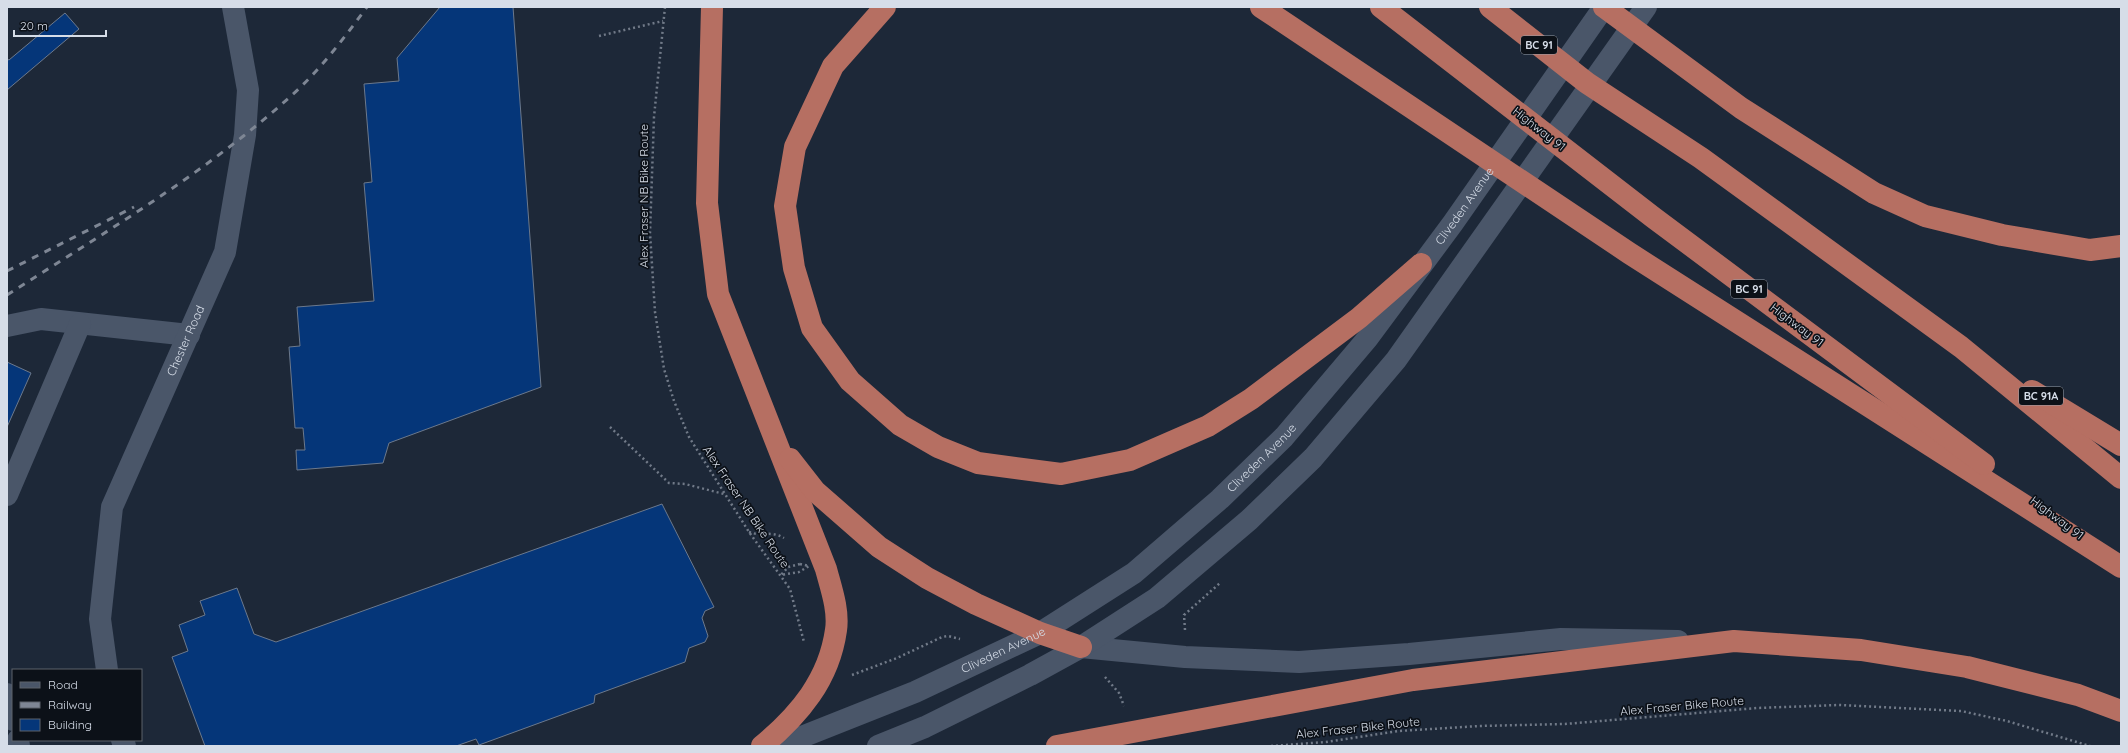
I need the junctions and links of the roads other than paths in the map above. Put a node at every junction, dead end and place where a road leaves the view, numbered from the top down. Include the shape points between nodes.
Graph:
1 (233, 7) edge
2 (712, 7) edge
3 (885, 7) edge
4 (1261, 7) edge
5 (1381, 7) edge
6 (1490, 7) edge
7 (1604, 7) edge
8 (1646, 7) edge
9 (2121, 246) edge
10 (1421, 264) junction
11 (80, 324) junction
12 (7, 326) edge
13 (188, 334) junction
14 (1961, 347) junction
15 (778, 444) junction
16 (2121, 445) edge
17 (2121, 478) edge
18 (7, 495) edge
19 (2121, 566) edge
20 (1040, 633) junction
21 (1734, 641) junction
22 (1081, 647) junction
23 (108, 669) edge
24 (7, 694) edge
25 (2121, 710) edge
26 (12, 716) edge
27 (762, 746) edge
28 (779, 746) edge
29 (878, 746) edge
30 (1057, 746) edge

1 - 13 street, Chester Road via 248,90 245,135 225,252
2 - 15 highway via 707,203 718,294
3 - 10 highway via 833,66 795,147 785,206 794,268 812,328 850,381 900,426 938,447 978,463 1061,474 1130,460 1208,426 1251,399 1359,318
4 - 19 highway via 1629,253
5 - 19 highway, Highway 91 / BC 91 via 1654,218
6 - 14 highway, BC 91 via 1587,83 1701,158
7 - 9 highway via 1741,108 1874,193 1925,216 2002,235 2090,250
7 - 10 street, Cliveden Avenue
8 - 22 street via 1396,360 1313,458 1249,520 1158,598
10 - 20 street, Cliveden Avenue via 1367,339 1284,437 1220,499 1134,573
11 - 12 street via 41,319
11 - 13 street
11 - 18 street
13 - 23 street, Chester Road via 112,507 100,619
14 - 16 highway, BC 91A
14 - 17 highway, BC 91
15 - 20 highway via 815,491 879,547 927,578
15 - 27 highway via 826,569 834,597 836,629 826,667 818,685 789,724
20 - 22 highway
20 - 28 street, Cliveden Avenue via 915,692
21 - 22 street via 1562,639 1299,662 1185,657
21 - 25 highway via 1861,650 1967,667 2078,694
21 - 30 highway via 1414,680
22 - 29 street via 925,727
24 - 26 street

